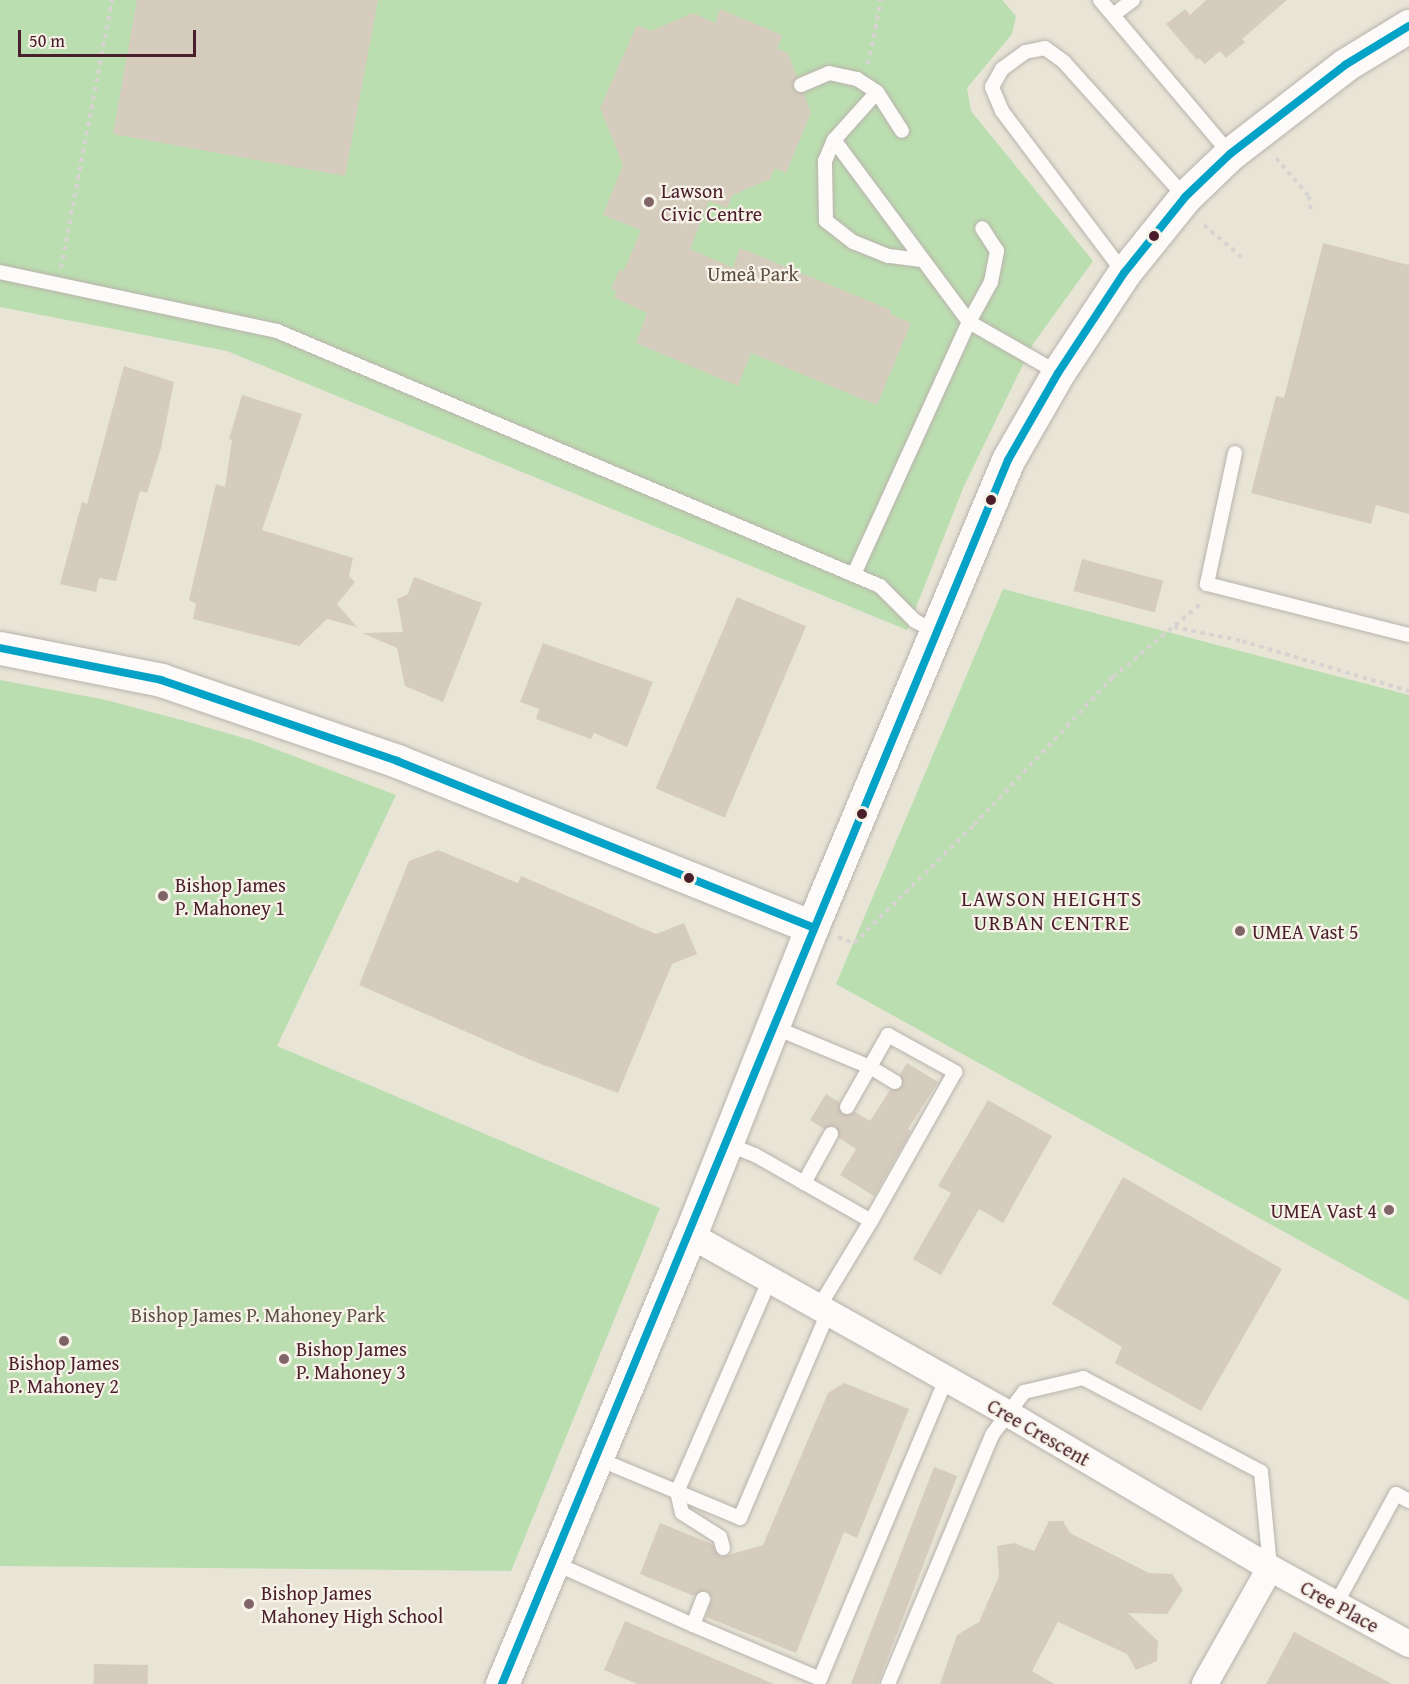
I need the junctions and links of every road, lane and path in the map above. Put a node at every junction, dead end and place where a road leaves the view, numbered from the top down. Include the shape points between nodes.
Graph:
1 (112, 0) edge
2 (881, 0) edge
3 (1100, 0) edge
4 (1133, 0) edge
5 (1113, 15) junction
6 (1409, 26) edge
7 (857, 79) junction
8 (801, 85) dead end
9 (877, 92) junction
10 (902, 131) dead end
11 (834, 140) junction
12 (1230, 154) junction
13 (1276, 158) dead end
14 (1185, 197) junction
15 (1311, 214) dead end
16 (1204, 225) dead end
17 (982, 228) dead end
18 (921, 260) junction
19 (1245, 260) dead end
20 (0, 272) edge
21 (1124, 273) junction
22 (58, 283) junction
23 (969, 322) junction
24 (1058, 373) junction
25 (1235, 453) dead end
26 (854, 574) junction
27 (1219, 589) junction
28 (1173, 627) junction
29 (935, 631) junction
30 (1409, 635) edge
31 (0, 648) edge
32 (1409, 691) edge
33 (812, 927) junction
34 (844, 939) dead end
35 (771, 1026) junction
36 (870, 1067) junction
37 (895, 1082) dead end
38 (847, 1107) dead end
39 (831, 1134) dead end
40 (725, 1143) junction
41 (804, 1183) junction
42 (871, 1221) junction
43 (690, 1235) junction
44 (770, 1279) junction
45 (823, 1310) junction
46 (946, 1379) junction
47 (1007, 1413) junction
48 (596, 1458) junction
49 (676, 1492) junction
50 (1409, 1501) edge
51 (723, 1548) dead end
52 (552, 1562) junction
53 (1270, 1568) junction
54 (703, 1599) dead end
55 (1336, 1604) junction
56 (693, 1625) junction
57 (1409, 1644) edge
58 (507, 1680) edge
59 (819, 1682) edge
60 (888, 1684) edge
61 (1205, 1684) edge

1 - 22 path
2 - 7 path via 869,64
3 - 5 lane
4 - 5 lane
5 - 12 lane
6 - 12 street via 1345,65
7 - 8 lane via 829,73
7 - 9 lane
9 - 10 lane
9 - 11 lane
11 - 18 lane
11 - 18 lane via 825,161 826,221 853,242 888,256
12 - 14 street
13 - 15 path via 1309,196
14 - 21 street
14 - 21 lane via 1064,62 1045,48 1025,52 1002,69 992,87 1002,111
16 - 19 path
17 - 23 lane via 997,251 991,282
18 - 23 lane
20 - 22 lane
21 - 24 street
22 - 26 lane via 278,331
23 - 24 lane
23 - 26 lane
24 - 29 street via 1008,460
25 - 27 lane via 1207,584
26 - 29 lane via 880,586 915,621
27 - 28 path
27 - 30 lane
28 - 32 path via 1274,649
28 - 34 path via 1113,677 974,825 854,943
29 - 33 street
31 - 33 street via 172,684 397,761
33 - 35 street
35 - 36 lane
35 - 40 street
36 - 37 lane
36 - 38 lane
36 - 42 lane via 888,1035 955,1072 931,1102
39 - 41 lane
40 - 41 lane
40 - 43 street
41 - 42 lane
42 - 45 lane
43 - 44 street, Cree Crescent
43 - 48 street
44 - 45 street, Cree Crescent
44 - 49 lane
45 - 46 street, Cree Crescent
45 - 49 lane via 740,1518
46 - 47 street, Cree Crescent
46 - 59 lane
47 - 53 street, Cree Crescent
47 - 53 lane via 1024,1392 1083,1378 1262,1472
47 - 60 lane via 992,1436
48 - 49 lane
48 - 52 street
49 - 51 lane via 682,1513 720,1537
50 - 55 lane via 1396,1494
52 - 56 lane
52 - 58 street
53 - 55 street, Cree Place
53 - 61 street
54 - 56 lane
55 - 57 street, Cree Place
56 - 59 lane

